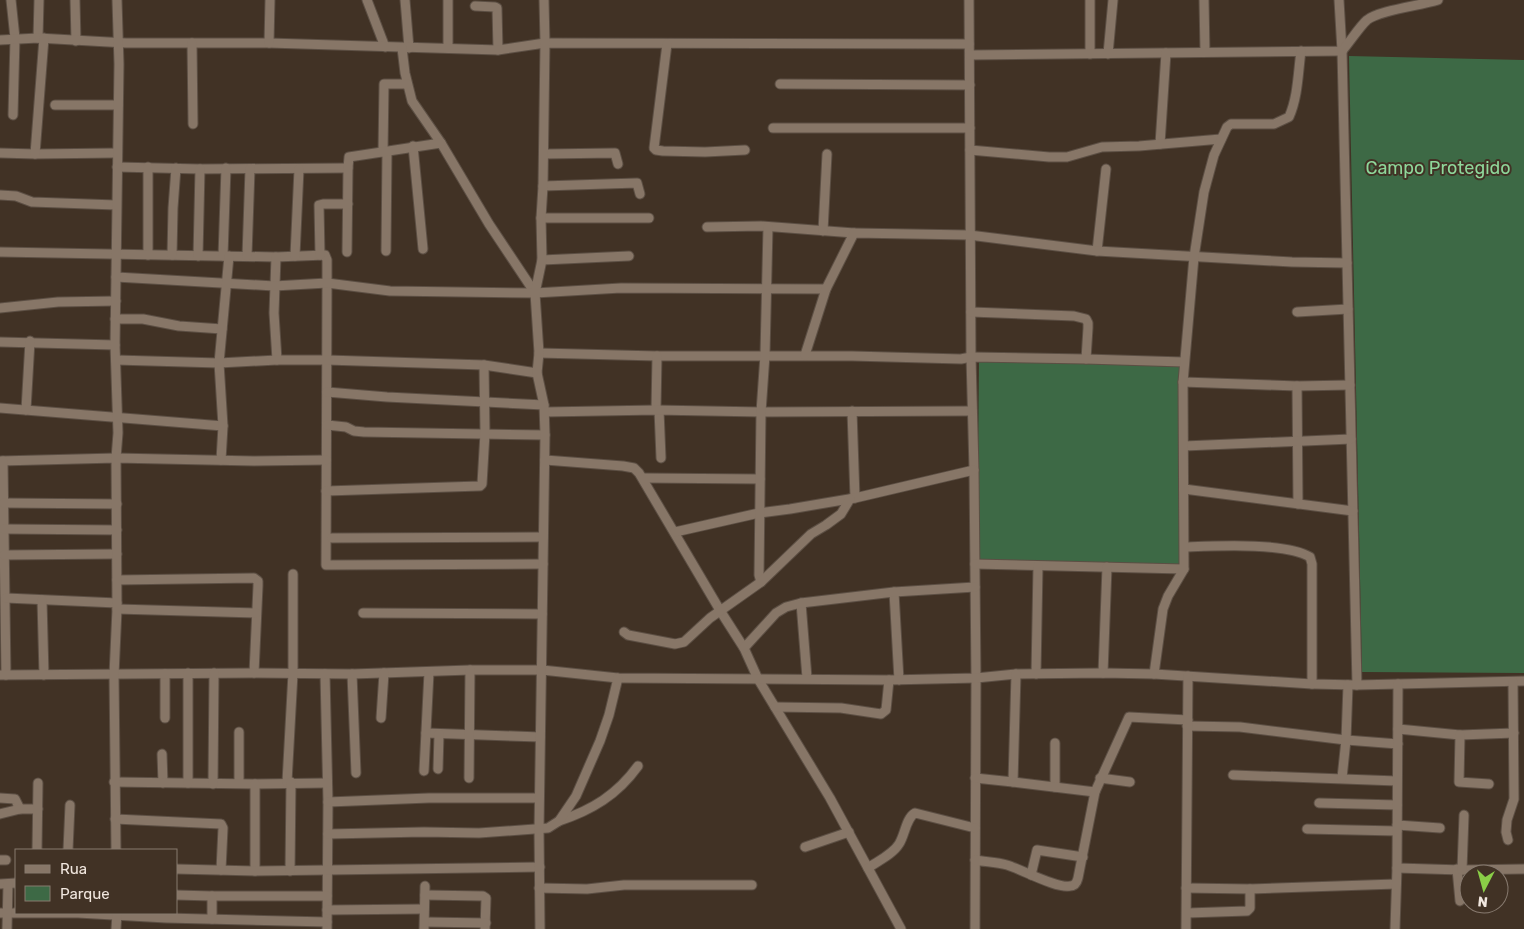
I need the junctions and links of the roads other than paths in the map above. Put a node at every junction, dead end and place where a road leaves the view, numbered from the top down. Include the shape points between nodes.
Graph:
1 (11, 0) edge
2 (40, 0) edge
3 (75, 0) edge
4 (117, 0) edge
5 (270, 0) edge
6 (367, 0) edge
7 (405, 0) edge
8 (448, 0) edge
9 (544, 0) edge
10 (969, 0) edge
11 (1090, 0) edge
12 (1113, 0) edge
13 (1204, 0) edge
14 (1339, 0) edge
15 (1438, 0) edge
16 (475, 6) dead end
17 (15, 38) junction
18 (41, 38) junction
19 (0, 40) edge
20 (76, 41) junction
21 (117, 42) junction
22 (192, 43) junction
23 (269, 43) junction
24 (545, 43) junction
25 (667, 44) junction
26 (969, 44) junction
27 (385, 46) junction
28 (406, 48) junction
29 (448, 48) junction
30 (498, 50) junction
31 (1300, 51) junction
32 (1342, 51) junction
33 (1205, 52) junction
34 (1166, 53) junction
35 (1090, 54) junction
36 (1108, 54) junction
37 (970, 55) junction
38 (407, 84) junction
39 (780, 84) dead end
40 (970, 85) junction
41 (55, 105) dead end
42 (118, 105) junction
43 (12, 115) dead end
44 (193, 124) dead end
45 (773, 128) dead end
46 (970, 128) junction
47 (1221, 139) junction
48 (441, 143) junction
49 (1160, 144) junction
50 (413, 146) junction
51 (745, 150) dead end
52 (970, 150) junction
53 (385, 152) junction
54 (0, 153) edge
55 (116, 153) junction
56 (35, 154) junction
57 (544, 154) junction
58 (826, 154) dead end
59 (618, 164) dead end
60 (117, 167) junction
61 (148, 167) junction
62 (176, 168) junction
63 (226, 168) junction
64 (299, 168) junction
65 (348, 168) junction
66 (200, 169) junction
67 (250, 169) junction
68 (1106, 170) dead end
69 (543, 186) junction
70 (640, 194) dead end
71 (0, 195) edge
72 (348, 204) junction
73 (116, 205) junction
74 (541, 218) junction
75 (649, 218) dead end
76 (768, 227) junction
77 (707, 228) dead end
78 (823, 231) junction
79 (854, 232) junction
80 (970, 235) junction
81 (423, 250) dead end
82 (386, 251) dead end
83 (1097, 251) junction
84 (0, 252) edge
85 (347, 252) dead end
86 (116, 255) junction
87 (148, 255) junction
88 (172, 255) junction
89 (320, 255) junction
90 (198, 256) junction
91 (226, 256) junction
92 (247, 256) junction
93 (295, 256) junction
94 (629, 256) dead end
95 (1194, 256) junction
96 (276, 257) junction
97 (542, 260) junction
98 (1347, 263) junction
99 (116, 277) junction
100 (228, 283) junction
101 (327, 283) junction
102 (274, 286) junction
103 (766, 289) junction
104 (826, 289) junction
105 (535, 293) junction
106 (116, 301) junction
107 (0, 308) edge
108 (1348, 309) junction
109 (970, 312) junction
110 (1298, 312) dead end
111 (115, 319) junction
112 (222, 329) junction
113 (30, 341) junction
114 (0, 342) edge
115 (115, 345) junction
116 (539, 354) junction
117 (765, 355) junction
118 (657, 356) junction
119 (804, 356) junction
120 (971, 357) junction
121 (1086, 359) junction
122 (116, 360) junction
123 (277, 360) junction
124 (327, 360) junction
125 (1184, 362) junction
126 (219, 363) junction
127 (484, 365) junction
128 (537, 373) junction
129 (1183, 382) junction
130 (1350, 385) junction
131 (1297, 386) junction
132 (327, 392) junction
133 (485, 402) junction
134 (0, 408) edge
135 (544, 408) junction
136 (26, 410) junction
137 (657, 410) junction
138 (852, 411) junction
139 (972, 411) junction
140 (761, 412) junction
141 (118, 419) junction
142 (327, 425) junction
143 (223, 426) junction
144 (485, 433) junction
145 (545, 435) junction
146 (1351, 439) junction
147 (1298, 441) junction
148 (1184, 446) junction
149 (116, 458) junction
150 (661, 458) dead end
151 (221, 460) junction
152 (326, 460) junction
153 (545, 460) junction
154 (1, 461) edge
155 (974, 470) junction
156 (642, 478) junction
157 (760, 479) junction
158 (1184, 490) junction
159 (326, 491) junction
160 (852, 498) junction
161 (4, 503) junction
162 (117, 504) junction
163 (1298, 504) junction
164 (1353, 511) junction
165 (759, 513) junction
166 (4, 529) junction
167 (117, 530) junction
168 (675, 532) junction
169 (543, 537) junction
170 (332, 538) dead end
171 (1185, 547) junction
172 (117, 554) junction
173 (4, 555) junction
174 (542, 564) junction
175 (975, 564) junction
176 (1038, 566) junction
177 (1107, 567) junction
178 (1184, 569) junction
179 (294, 574) dead end
180 (117, 580) junction
181 (761, 582) junction
182 (975, 587) junction
183 (894, 592) junction
184 (6, 598) junction
185 (42, 600) junction
186 (801, 603) junction
187 (117, 606) junction
188 (721, 612) junction
189 (256, 613) junction
190 (363, 613) dead end
191 (542, 614) junction
192 (624, 632) dead end
193 (744, 648) junction
194 (470, 670) junction
195 (542, 670) junction
196 (254, 672) junction
197 (428, 672) junction
198 (188, 673) junction
199 (214, 673) junction
200 (293, 673) junction
201 (384, 673) junction
202 (1103, 673) junction
203 (165, 674) junction
204 (325, 674) junction
205 (352, 674) junction
206 (1016, 674) junction
207 (1036, 674) junction
208 (1154, 674) junction
209 (3, 675) edge
210 (44, 675) junction
211 (114, 675) junction
212 (1188, 676) junction
213 (618, 678) junction
214 (807, 678) junction
215 (976, 678) junction
216 (758, 679) junction
217 (889, 680) junction
218 (899, 680) junction
219 (1524, 681) edge
220 (1513, 682) junction
221 (1312, 684) junction
222 (1398, 684) junction
223 (1353, 685) junction
224 (775, 707) junction
225 (166, 718) dead end
226 (381, 718) dead end
227 (1187, 723) junction
228 (1398, 729) junction
229 (239, 732) dead end
230 (1514, 733) junction
231 (426, 734) junction
232 (438, 734) junction
233 (470, 734) junction
234 (1460, 735) junction
235 (540, 737) junction
236 (1346, 740) junction
237 (1055, 743) dead end
238 (1398, 744) junction
239 (162, 754) dead end
240 (638, 766) dead end
241 (438, 769) dead end
242 (424, 771) dead end
243 (356, 773) dead end
244 (1233, 775) dead end
245 (469, 778) dead end
246 (975, 778) junction
247 (1100, 778) junction
248 (1342, 778) junction
249 (1397, 781) junction
250 (114, 782) junction
251 (289, 782) junction
252 (1013, 782) junction
253 (1130, 782) dead end
254 (38, 783) dead end
255 (163, 783) junction
256 (188, 783) junction
257 (327, 783) junction
258 (213, 784) junction
259 (239, 784) junction
260 (255, 784) junction
261 (1489, 784) dead end
262 (1055, 787) junction
263 (1095, 792) junction
264 (0, 798) edge
265 (539, 798) junction
266 (1514, 799) junction
267 (328, 802) junction
268 (1524, 802) edge
269 (1319, 803) dead end
270 (70, 805) dead end
271 (1397, 805) junction
272 (20, 809) junction
273 (38, 809) junction
274 (0, 814) edge
275 (1464, 815) dead end
276 (115, 820) junction
277 (559, 821) junction
278 (975, 828) junction
279 (1397, 828) junction
280 (1440, 828) dead end
281 (1307, 829) dead end
282 (538, 830) junction
283 (848, 832) junction
284 (328, 834) junction
285 (1508, 840) dead end
286 (805, 847) dead end
287 (37, 849) edge
288 (68, 849) edge
289 (116, 849) edge
290 (1083, 857) junction
291 (975, 860) junction
292 (1460, 864) edge
293 (540, 867) junction
294 (868, 868) junction
295 (1397, 868) junction
296 (178, 869) edge
297 (1509, 869) edge
298 (1524, 869) edge
299 (221, 870) junction
300 (1459, 870) edge
301 (255, 871) junction
302 (290, 871) junction
303 (328, 871) junction
304 (1030, 875) junction
305 (8, 884) edge
306 (1396, 884) junction
307 (752, 885) dead end
308 (539, 888) junction
309 (1186, 888) junction
310 (1250, 890) junction
311 (178, 895) edge
312 (212, 896) junction
313 (327, 896) junction
314 (424, 909) junction
315 (327, 910) junction
316 (3, 913) edge
317 (1187, 913) junction
318 (116, 914) edge
319 (212, 918) junction
320 (327, 925) edge
321 (424, 925) edge
322 (486, 926) edge
323 (7, 929) edge
324 (116, 929) edge
325 (540, 929) edge
326 (900, 929) edge
327 (975, 929) edge
328 (1186, 929) edge
329 (1395, 929) edge

1 - 17 street
2 - 18 street
3 - 20 street
4 - 21 street
5 - 23 street
6 - 27 street
7 - 28 street
8 - 29 street
9 - 24 street
10 - 26 street
11 - 35 street
12 - 36 street
13 - 33 street
14 - 32 street
15 - 32 street via 1376,15 1363,24
16 - 30 street via 497,8
17 - 18 street
17 - 19 street
17 - 43 street
18 - 20 street
18 - 56 street
20 - 21 street
21 - 22 street
21 - 42 street
22 - 23 street
22 - 44 street
23 - 27 street
24 - 25 street
24 - 30 street
24 - 57 street
25 - 26 street
25 - 51 street via 654,148 705,152
26 - 37 street
27 - 28 street
28 - 29 street
28 - 38 street
29 - 30 street
31 - 32 street
31 - 33 street
31 - 47 street via 1297,87 1289,117 1274,124 1231,124
32 - 98 street
33 - 34 street
34 - 36 street
34 - 49 street
35 - 36 street
35 - 37 street
37 - 40 street
38 - 48 street via 412,101
38 - 53 street via 384,84
39 - 40 street
40 - 46 street
41 - 42 street
42 - 55 street
45 - 46 street
46 - 52 street
47 - 49 street
47 - 95 street via 1204,192
48 - 50 street
48 - 105 street
49 - 52 street via 1102,147 1067,157
50 - 53 street
50 - 81 street
52 - 80 street
53 - 65 street via 349,157
53 - 82 street
54 - 56 street
55 - 56 street
55 - 60 street
57 - 59 street via 615,153
57 - 69 street
58 - 78 street
60 - 61 street
60 - 73 street
61 - 62 street
61 - 87 street
62 - 66 street
62 - 88 street
63 - 66 street
63 - 67 street
63 - 91 street
64 - 65 street
64 - 67 street
64 - 93 street
65 - 72 street
66 - 90 street
67 - 92 street
68 - 83 street
69 - 70 street via 637,184
69 - 74 street
71 - 73 street via 32,202
72 - 85 street
72 - 89 street via 319,205
73 - 86 street
74 - 75 street
74 - 97 street
76 - 77 street
76 - 78 street
76 - 103 street
78 - 79 street
79 - 80 street
79 - 104 street
80 - 83 street
80 - 109 street
83 - 95 street
84 - 86 street
86 - 87 street
86 - 99 street
87 - 88 street
88 - 90 street
89 - 93 street
89 - 101 street via 326,257
90 - 91 street
91 - 92 street
91 - 100 street
92 - 96 street
93 - 96 street
94 - 97 street
95 - 98 street
95 - 125 street
96 - 102 street
97 - 105 street
98 - 108 street
99 - 100 street
99 - 106 street
100 - 102 street
100 - 112 street
101 - 102 street
101 - 105 street via 390,291
101 - 124 street
102 - 123 street
103 - 104 street
103 - 105 street via 621,288
103 - 117 street
104 - 119 street
105 - 116 street
106 - 107 street
106 - 111 street
108 - 110 street
108 - 130 street
109 - 120 street
109 - 121 street via 1082,317 1088,323
111 - 112 street via 143,319
111 - 115 street
112 - 126 street
113 - 114 street
113 - 115 street
113 - 136 street
115 - 122 street
116 - 118 street
116 - 128 street
117 - 118 street
117 - 119 street
117 - 140 street
118 - 137 street
119 - 120 street
120 - 121 street
120 - 139 street
121 - 125 street
122 - 126 street
122 - 141 street
123 - 124 street
123 - 126 street
124 - 127 street
124 - 132 street
125 - 129 street
126 - 143 street
127 - 128 street
127 - 133 street
128 - 135 street
129 - 131 street
129 - 148 street
130 - 131 street
130 - 146 street
131 - 147 street
132 - 133 street
132 - 142 street
133 - 135 street
133 - 144 street
134 - 136 street
135 - 137 street
135 - 145 street
136 - 141 street
137 - 140 street
137 - 150 street
138 - 139 street
138 - 140 street
138 - 160 street
139 - 155 street
140 - 157 street
141 - 143 street
141 - 149 street
142 - 144 street via 364,432
142 - 152 street
143 - 151 street
144 - 145 street
144 - 159 street via 480,486
145 - 153 street
146 - 147 street
146 - 164 street
147 - 148 street
147 - 163 street
148 - 158 street
149 - 151 street
149 - 154 street
149 - 162 street
151 - 152 street
152 - 159 street
153 - 156 street via 634,468
153 - 169 street
154 - 161 street
155 - 160 street
155 - 175 street
156 - 157 street
156 - 168 street
157 - 165 street
158 - 163 street
158 - 171 street
159 - 174 street via 326,565
160 - 165 street
160 - 181 street via 841,514 811,534
161 - 162 street
161 - 166 street
162 - 167 street
163 - 164 street
164 - 223 street
165 - 168 street
165 - 181 street
166 - 167 street
166 - 173 street
167 - 172 street
168 - 188 street
169 - 170 street
169 - 174 street
171 - 178 street
171 - 221 street via 1260,547 1294,550 1310,557
172 - 173 street
172 - 180 street
173 - 184 street
174 - 191 street
175 - 176 street
175 - 182 street
176 - 177 street
176 - 207 street
177 - 178 street
177 - 202 street
178 - 208 street via 1162,609
179 - 200 street
180 - 187 street
180 - 189 street via 254,578 258,581
181 - 188 street
182 - 183 street
182 - 215 street
183 - 186 street
183 - 218 street
184 - 185 street
184 - 209 street
185 - 187 street
185 - 210 street
186 - 193 street via 776,613
186 - 214 street
187 - 189 street
187 - 211 street
188 - 192 street via 681,644
188 - 193 street
189 - 196 street
190 - 191 street
191 - 195 street
193 - 216 street
194 - 195 street
194 - 197 street
194 - 233 street
195 - 213 street
195 - 235 street
196 - 199 street
196 - 200 street
197 - 201 street
197 - 231 street
198 - 199 street
198 - 203 street
198 - 256 street
199 - 258 street
200 - 204 street
200 - 251 street
201 - 205 street
201 - 226 street
202 - 207 street
202 - 208 street
203 - 211 street
203 - 225 street
204 - 205 street
204 - 257 street
205 - 243 street
206 - 207 street
206 - 215 street
206 - 252 street
208 - 212 street
209 - 210 street
210 - 211 street
211 - 250 street
212 - 221 street
212 - 227 street
213 - 216 street
213 - 277 street via 600,741 576,796
214 - 216 street
214 - 217 street
215 - 218 street
215 - 246 street
216 - 224 street
217 - 218 street
217 - 224 street via 886,710 881,714 841,708
219 - 220 street
220 - 222 street
220 - 230 street
221 - 223 street
222 - 223 street
222 - 228 street
223 - 236 street
224 - 283 street
227 - 236 street
227 - 247 street via 1128,717
227 - 309 street
228 - 234 street
228 - 238 street
229 - 259 street
230 - 234 street
230 - 266 street
231 - 232 street
231 - 242 street
232 - 233 street
232 - 241 street
233 - 235 street
233 - 245 street
234 - 261 street via 1460,782
235 - 265 street
236 - 238 street
236 - 248 street
237 - 262 street
238 - 249 street
239 - 255 street
240 - 277 street via 605,799 582,813
244 - 248 street
246 - 252 street
246 - 278 street
247 - 253 street
247 - 263 street
248 - 249 street
249 - 271 street
250 - 255 street
250 - 276 street
251 - 257 street
251 - 260 street
251 - 302 street
252 - 262 street
254 - 273 street
255 - 256 street
256 - 258 street
257 - 267 street
258 - 259 street
259 - 260 street
260 - 301 street
262 - 263 street
263 - 290 street
264 - 272 street via 15,799
265 - 267 street
265 - 282 street
266 - 268 street
266 - 285 street via 1507,820
267 - 284 street
269 - 271 street
270 - 288 street
271 - 279 street
272 - 273 street
272 - 274 street
273 - 287 street
275 - 292 street
276 - 289 street
276 - 299 street via 221,824 224,828
277 - 282 street
278 - 291 street
278 - 294 street via 915,813 910,817 900,844
279 - 280 street
279 - 281 street
279 - 295 street
282 - 284 street
282 - 293 street
283 - 286 street
283 - 294 street
284 - 303 street
290 - 304 street via 1037,850
290 - 304 street via 1074,885 1065,886
291 - 304 street via 1008,865
291 - 327 street
293 - 303 street
293 - 308 street
294 - 326 street
295 - 300 street
295 - 306 street
296 - 299 street
297 - 298 street
299 - 301 street
301 - 302 street
302 - 303 street
303 - 313 street
305 - 316 street
306 - 310 street
306 - 329 street
307 - 308 street
308 - 325 street
309 - 310 street
309 - 317 street
310 - 317 street via 1251,904 1247,911
311 - 312 street
312 - 313 street
312 - 319 street
313 - 315 street
314 - 315 street
314 - 321 street
314 - 322 street via 425,891 483,896 486,898
315 - 320 street
316 - 323 street
317 - 328 street
318 - 319 street
318 - 324 street
319 - 320 street
321 - 322 street

